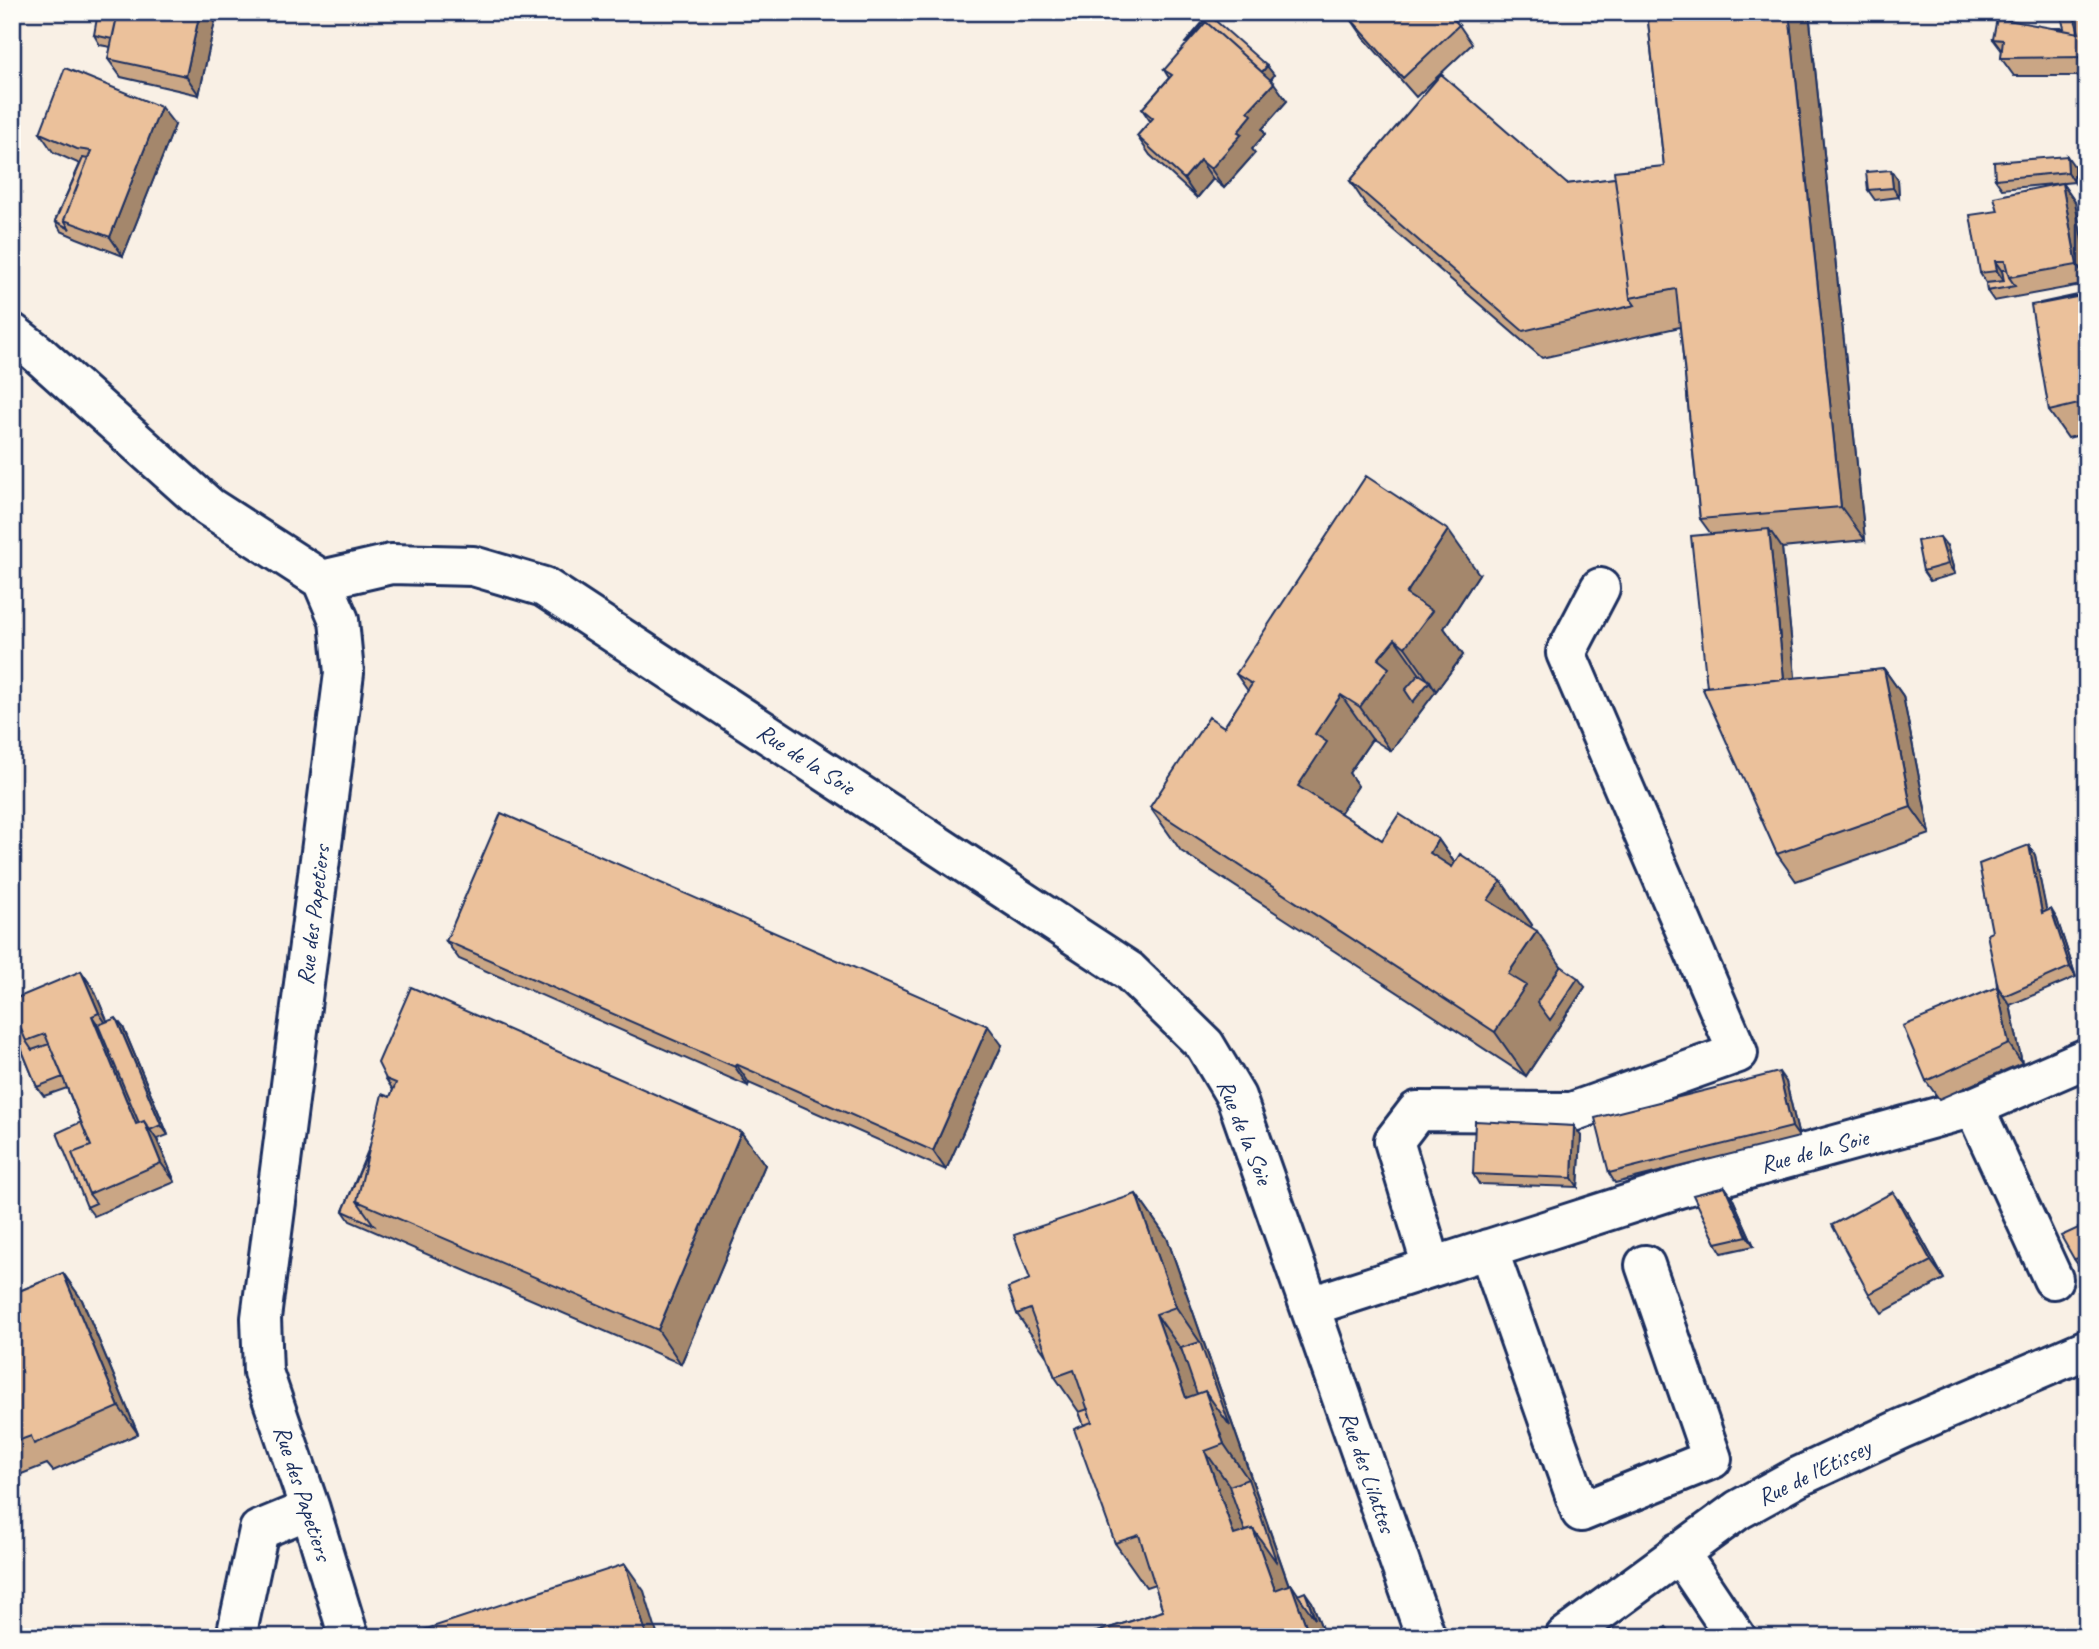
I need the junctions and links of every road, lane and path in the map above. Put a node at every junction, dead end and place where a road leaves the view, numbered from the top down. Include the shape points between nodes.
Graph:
1 (12, 333) edge
2 (322, 580) junction
3 (1600, 588) dead end
4 (2087, 1058) edge
5 (1974, 1107) junction
6 (1488, 1249) junction
7 (1645, 1265) dead end
8 (1432, 1267) junction
9 (2053, 1279) dead end
10 (1311, 1306) junction
11 (2087, 1349) edge
12 (1712, 1459) junction
13 (310, 1509) junction
14 (1738, 1510) junction
15 (1679, 1552) junction
16 (236, 1637) edge
17 (349, 1637) edge
18 (1426, 1637) edge
19 (1566, 1637) edge
20 (1736, 1637) edge

1 - 2 street via 209,507
2 - 10 street, Rue de la Soie via 391,564 473,566 544,587 1129,971 1206,1045 1236,1097
2 - 13 street, Rue des Papetiers via 339,620 344,673 261,1318 263,1371
3 - 8 street via 1566,653 1738,1053 1572,1112 1417,1111 1394,1142
4 - 5 street, Rue de la Soie
5 - 6 street, Rue de la Soie via 1679,1188
5 - 9 street
6 - 8 street, Rue de la Soie
6 - 12 street via 1581,1512
7 - 12 street
8 - 10 street, Rue de la Soie
10 - 18 street, Rue des Lilattes
11 - 14 street, Rue de l'Etissey via 1901,1429
12 - 14 street
13 - 16 street via 259,1530
13 - 17 street, Rue des Papetiers
14 - 15 street, Rue de l'Etissey
15 - 19 street, Rue de l'Etissey
15 - 20 street

